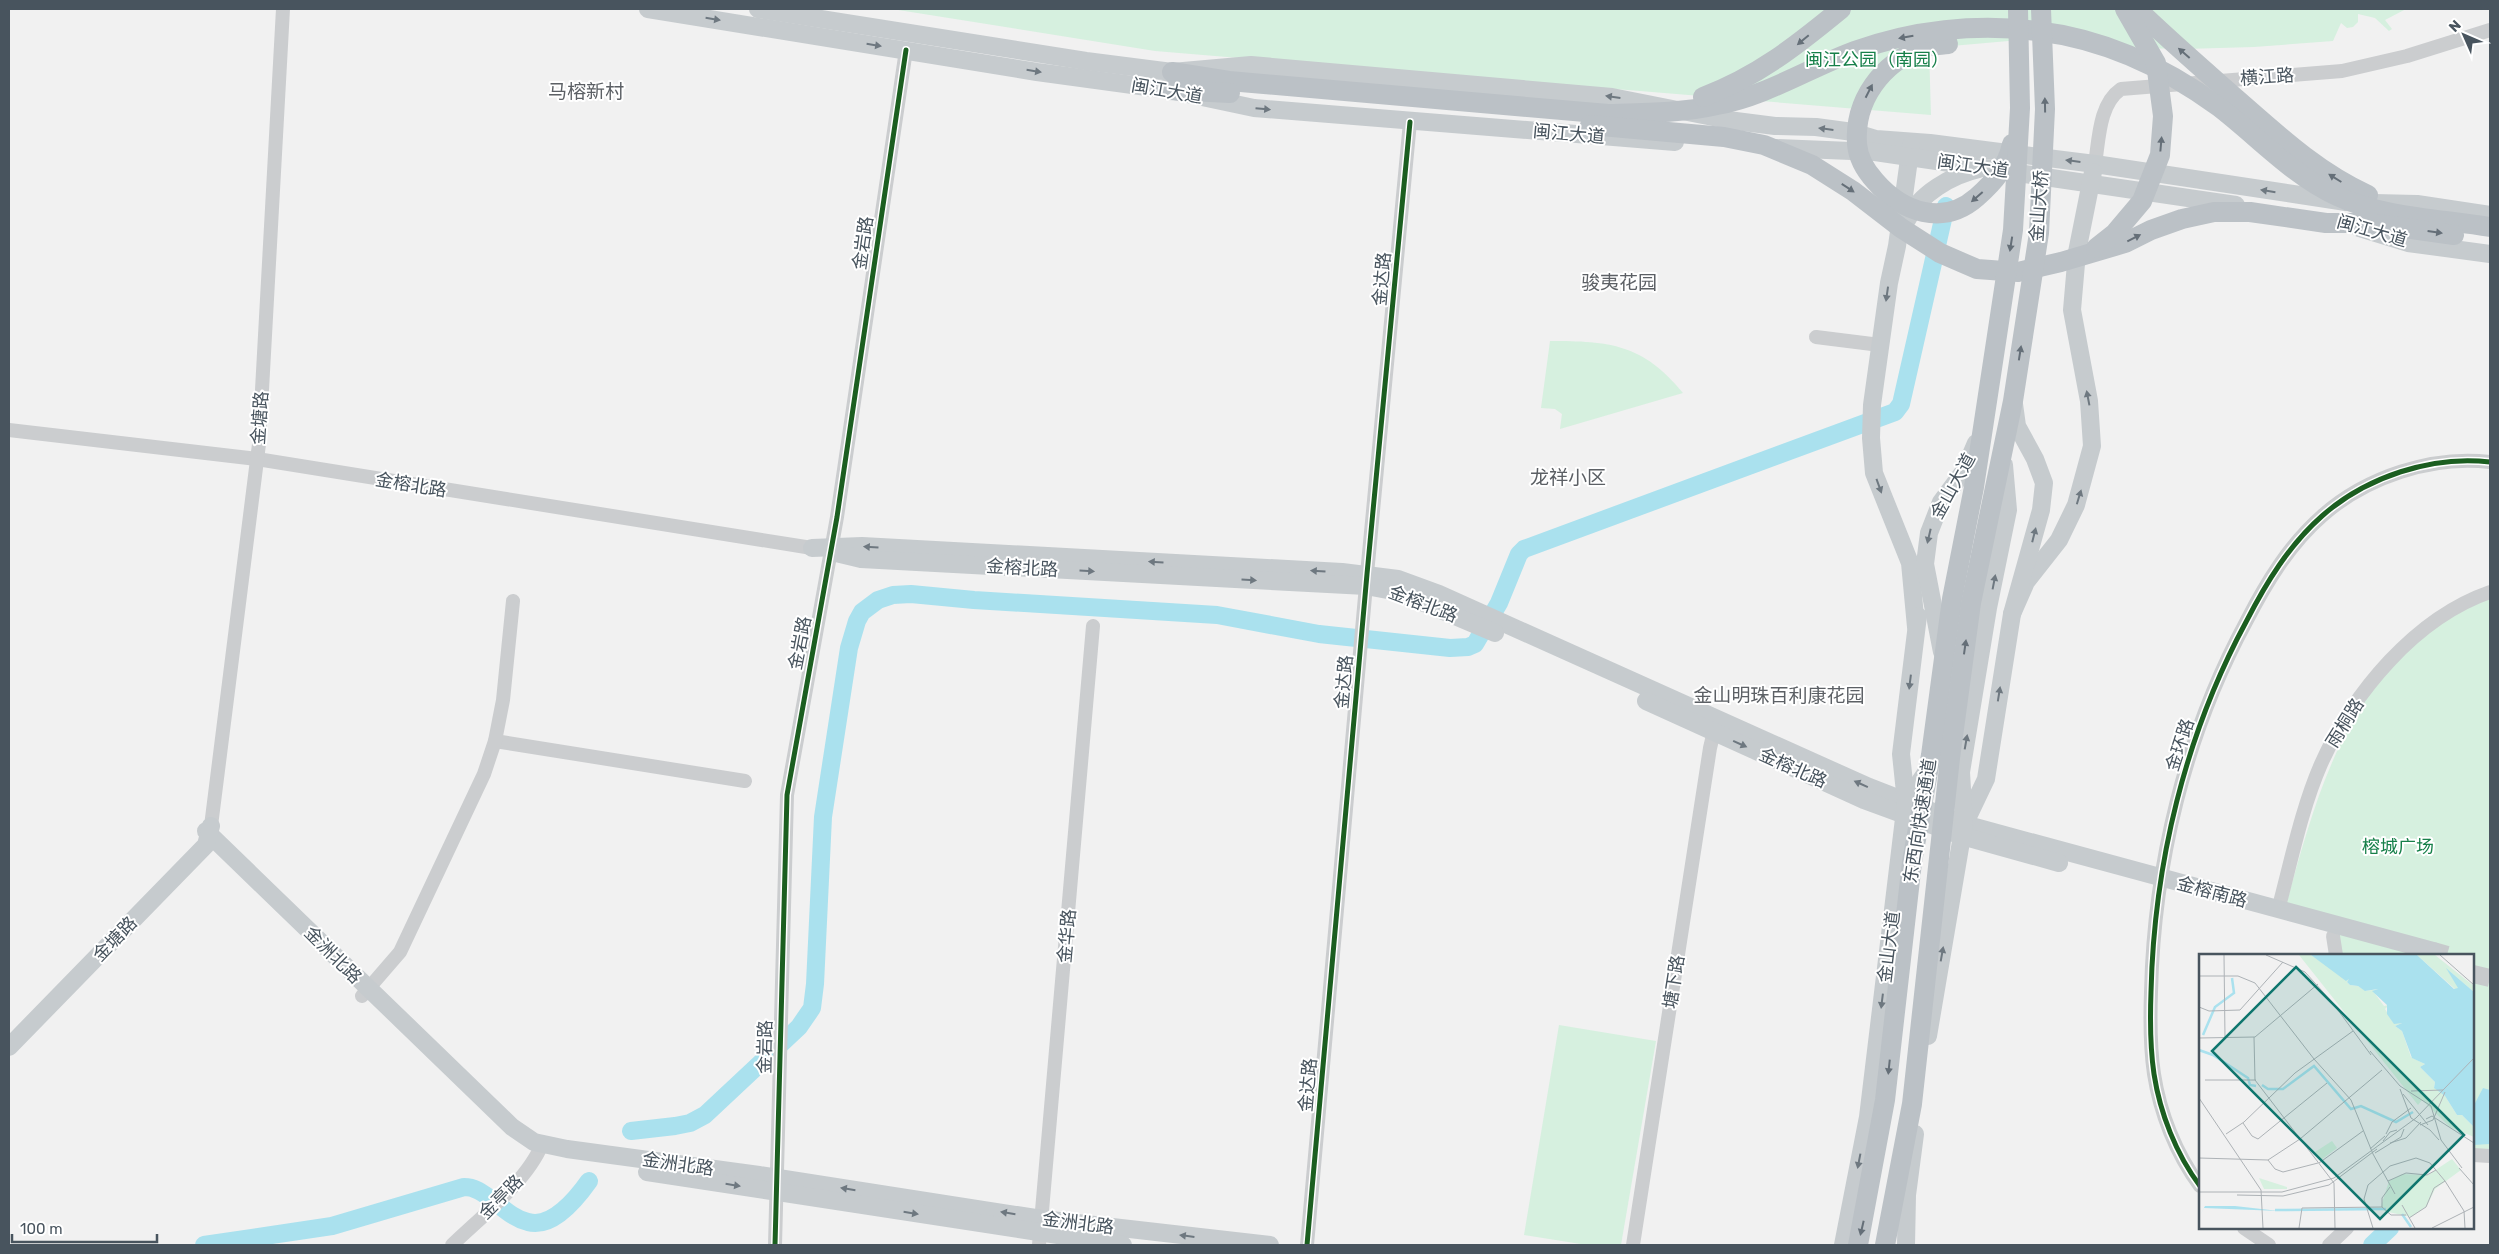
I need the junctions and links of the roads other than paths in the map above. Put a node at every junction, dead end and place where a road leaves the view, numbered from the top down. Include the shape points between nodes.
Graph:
1 (283, 9) edge
2 (648, 9) edge
3 (758, 9) edge
4 (1841, 9) edge
5 (2018, 9) edge
6 (2041, 9) edge
7 (2125, 9) edge
8 (2138, 9) edge
9 (2490, 30) edge
10 (906, 50) junction
11 (1171, 81) junction
12 (1375, 100) junction
13 (2020, 108) junction
14 (1661, 113) junction
15 (1410, 122) junction
16 (1910, 149) junction
17 (2094, 164) junction
18 (1985, 168) junction
19 (2091, 183) junction
20 (2411, 215) junction
21 (2490, 215) edge
22 (2369, 223) junction
23 (2490, 227) edge
24 (2490, 240) edge
25 (1897, 246) junction
26 (2088, 254) junction
27 (2490, 254) edge
28 (1816, 337) dead end
29 (1880, 345) junction
30 (1987, 398) joint
31 (2013, 401) junction
32 (9, 430) edge
33 (1982, 431) junction
34 (2004, 440) junction
35 (257, 459) junction
36 (2490, 462) edge
37 (1983, 489) junction
38 (812, 548) joint
39 (831, 550) junction
40 (1925, 564) junction
41 (1366, 580) junction
42 (2490, 592) edge
43 (513, 601) dead end
44 (2012, 614) junction
45 (1093, 626) dead end
46 (1916, 627) junction
47 (1715, 726) junction
48 (495, 741) junction
49 (745, 781) dead end
50 (1905, 809) junction
51 (1963, 830) junction
52 (206, 835) junction
53 (2160, 885) junction
54 (2278, 910) junction
55 (2333, 936) junction
56 (2432, 951) dead end
57 (2336, 954) edge
58 (2400, 954) edge
59 (365, 993) junction
60 (9, 1031) edge
61 (9, 1047) edge
62 (540, 1149) junction
63 (2474, 1155) edge
64 (2490, 1156) edge
65 (2199, 1184) edge
66 (776, 1185) junction
67 (1907, 1195) junction
68 (1908, 1219) junction
69 (2245, 1229) edge
70 (2345, 1229) edge
71 (1040, 1232) edge
72 (452, 1245) edge
73 (775, 1245) edge
74 (1123, 1245) edge
75 (1270, 1245) edge
76 (1307, 1245) edge
77 (1633, 1245) edge
78 (1843, 1245) edge
79 (1858, 1245) edge
80 (1879, 1245) edge
81 (1885, 1245) edge
82 (1906, 1245) edge
83 (1918, 1245) edge
84 (2269, 1245) edge
85 (2329, 1245) edge

1 - 35 street, 金塘路
2 -> 10 main road, 闽江大道
3 - 11 main road, 闽江大道 via 1086,62
4 -> 14 highway via 1760,72 1731,87
5 - 13 highway, 金山大桥
31 -> 6 highway, 金山大桥 via 2039,234 2045,109
26 -> 7 highway via 2114,233 2142,201 2160,155 2163,116 2156,63
20 -> 8 highway via 2345,185 2311,163
9 - 17 street, 横江路 via 2407,56 2342,71 2122,89 2107,103
10 -> 11 main road, 闽江大道 via 1037,72
10 - 39 street, 金岩路
11 - 12 highway via 1229,81
11 -> 15 main road, 闽江大道 via 1254,108
16 -> 11 main road, 闽江大道 via 1853,132 1728,120 1612,97 1251,66
12 - 14 highway via 1608,114
12 -> 26 highway via 1724,137 1764,145 1812,165 1940,253 1977,269 2018,272
13 -> 22 highway via 2008,159 1992,184 1969,204 1937,214 1908,209 1886,194 1866,171 1857,145 1859,114 1871,86 1894,62 1924,47 1979,41 2037,44 2094,56 2152,80 2210,117 2292,185 2331,209
13 -> 30 highway, 金山大桥 via 2013,230
20 -> 14 highway via 2370,208 2330,192 2302,176 2219,107 2158,67 2100,44 2038,31 1981,27 1903,36 1855,51 1757,94 1718,105
15 - 16 main road, 闽江大道 via 1656,141 1867,151
15 - 41 street, 金达路
17 -> 16 main road, 闽江大道
16 - 18 main road, 闽江大道
16 - 25 main road
17 - 19 main road
21 -> 17 main road, 闽江大道 via 2417,204 2335,202
18 - 19 main road, 闽江大道
18 - 25 main road via 1952,179 1921,201 1908,218
19 - 27 main road, 闽江大道 via 2332,219 2408,243
44 -> 19 main road via 2026,582 2059,540 2076,505 2092,446 2088,401 2072,310 2077,252
20 - 23 highway
22 -> 24 highway
26 -> 22 highway via 2125,243 2182,219 2214,212 2250,212 2326,223
25 -> 29 main road via 1888,283
28 - 29 street
29 -> 46 main road via 1872,405 1874,473 1910,563
30 - 33 highway, 东西向快速通道
31 - 34 highway, 东西向快速通道
44 -> 31 main road via 2041,510 2044,483 2017,426
32 - 35 street, 金榕北路
33 - 37 highway, 东西向快速通道
33 -> 40 main road, 金山大道 via 1964,471 1941,502 1929,533
34 - 37 highway, 东西向快速通道
51 -> 34 main road, 金山大道 via 1961,772 2008,510
35 - 38 street, 金榕北路
35 - 52 street, 金塘路
36 - 53 street, 金环路 via 2436,463 2371,484 2331,508 2288,551 2232,647 2209,703 2181,787
37 -> 79 highway, 东西向快速通道 via 1954,591 1912,862 1886,1100
81 -> 37 highway, 东西向快速通道 via 1912,1104
38 - 39 main road, 金榕北路
39 - 41 main road, 金榕北路 via 862,546
39 - 66 street, 金岩路 via 787,795
40 - 46 main road
40 - 50 main road, 金山大道 via 1942,644 1943,690 1933,762
41 - 47 main road, 金榕北路 via 1398,579 1506,632
41 - 76 street, 金达路
42 - 54 street, 雨桐路 via 2450,611 2426,629 2383,670 2357,702 2326,753 2313,786
43 - 48 street via 503,700
51 -> 44 main road via 1986,779
45 - 71 street, 金华路
46 -> 50 main road via 1901,754
47 - 50 main road, 金榕北路 via 1864,800
47 - 77 street, 塘下路
48 - 49 street
48 - 59 street via 484,774 400,952
50 - 51 main road, 金榕南路
50 -> 78 main road, 金山大道 via 1868,1117
51 - 53 main road, 金榕南路
67 -> 51 main road, 金山大道 via 1927,1042
52 - 59 main road, 金洲北路
52 - 60 main road, 金塘路
52 - 61 main road, 金塘路
53 - 54 main road, 金榕南路
53 - 55 main road, 金榕南路
53 - 65 street, 金环路 via 2151,985 2152,1065 2167,1123 2181,1156
54 - 56 main road, 金榕南路
55 - 57 street
55 - 58 main road, 金榕南路
59 - 62 main road, 金洲北路 via 512,1128
62 - 66 main road, 金洲北路
62 - 72 street, 金亭路 via 528,1169
63 - 64 street
66 - 71 main road, 金洲北路
66 - 73 street, 金岩路
67 - 68 main road, 金山大道
67 - 80 main road
68 - 82 main road, 金山大道
68 - 83 main road
69 - 84 street
70 - 85 street
71 - 74 main road, 金洲北路
75 -> 71 main road, 金洲北路

